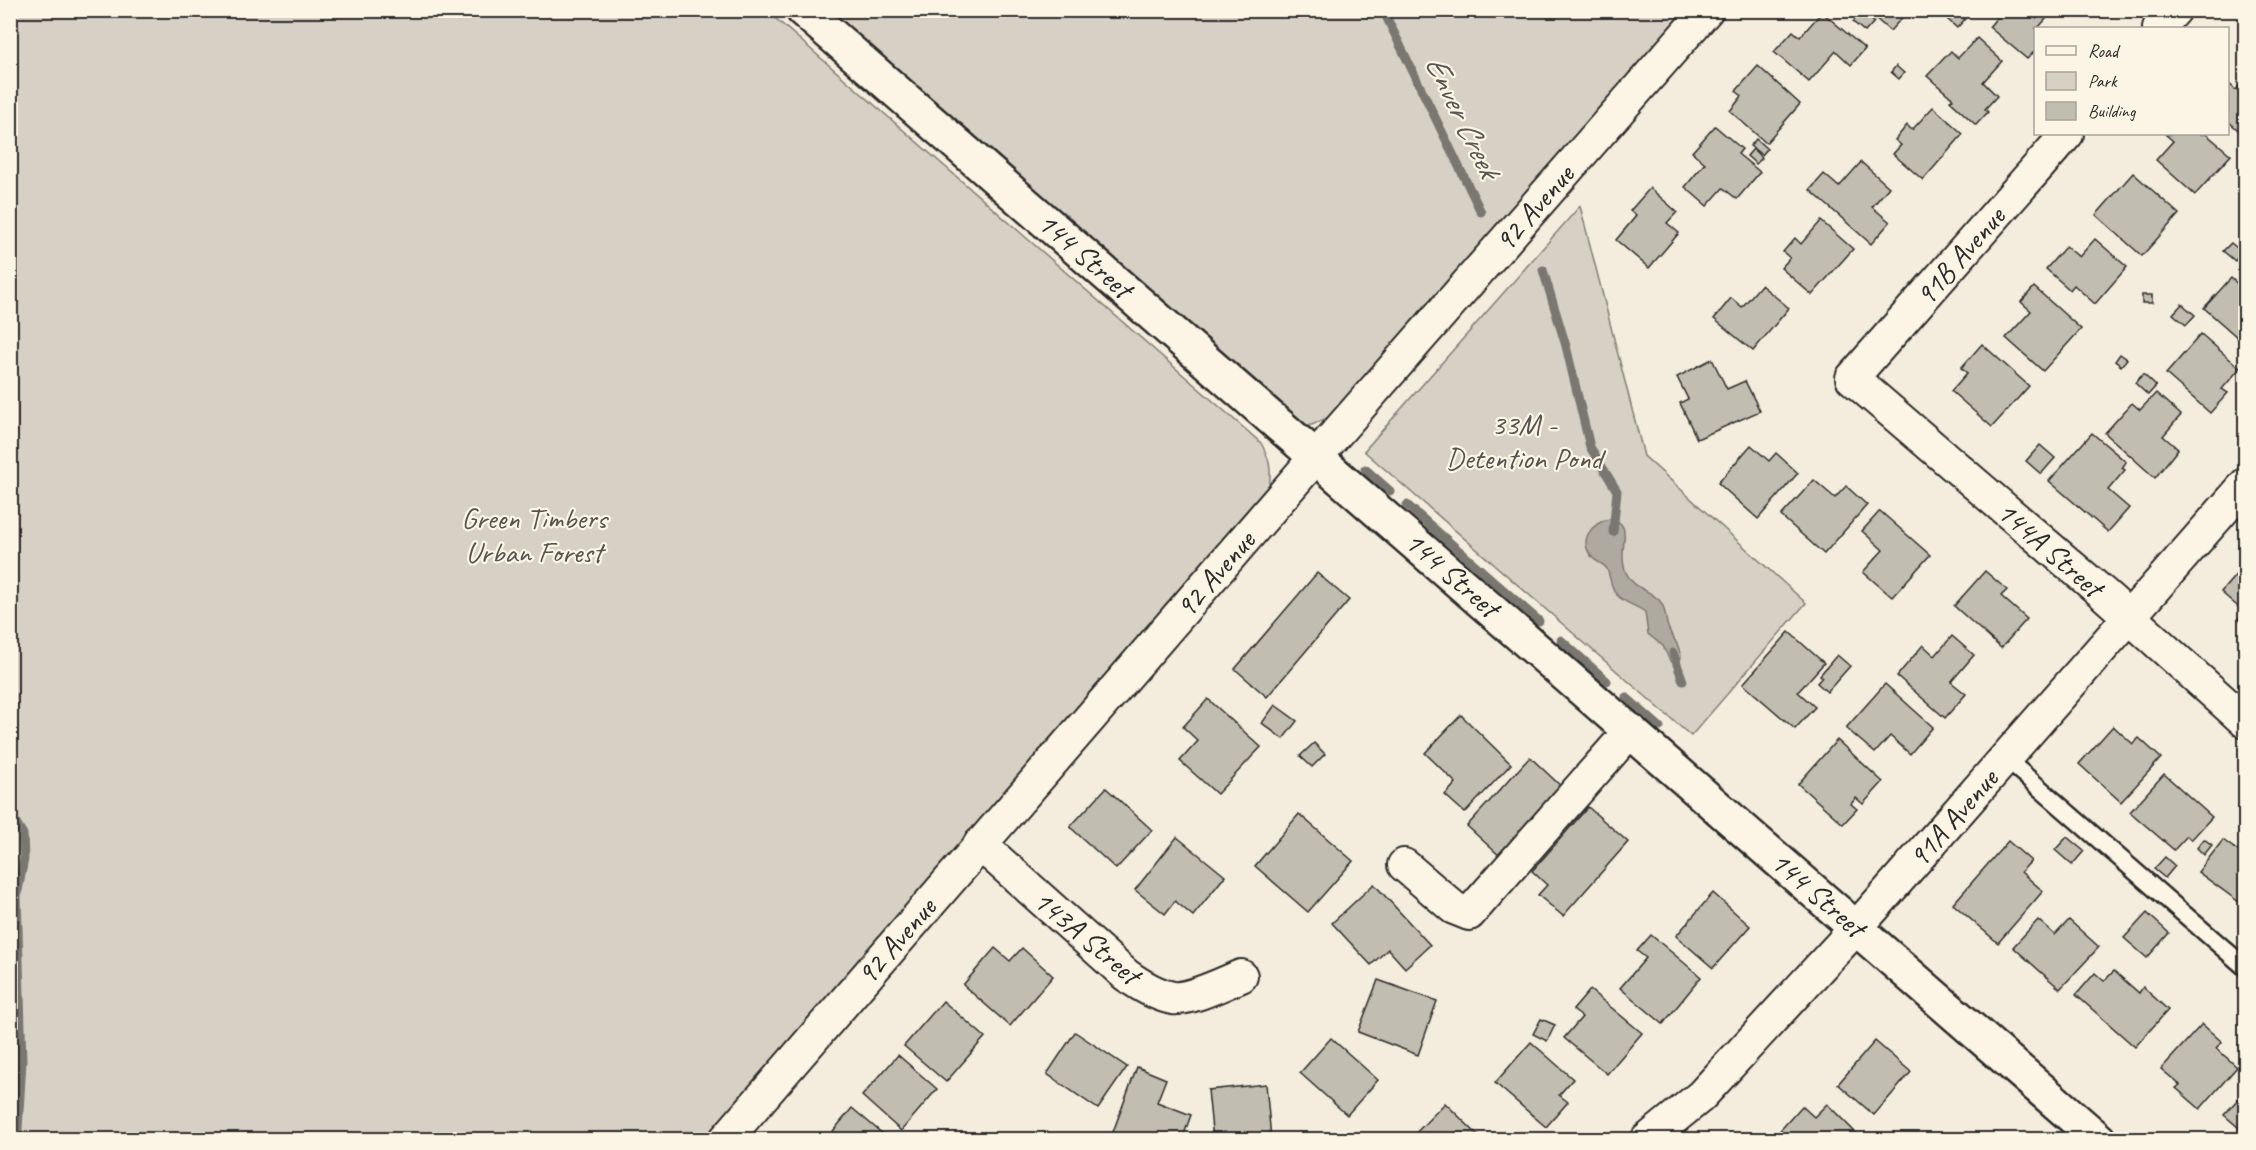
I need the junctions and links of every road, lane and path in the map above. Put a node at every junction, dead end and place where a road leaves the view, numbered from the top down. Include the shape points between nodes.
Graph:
1 (803, 10) edge
2 (1707, 10) edge
3 (2175, 10) edge
4 (2160, 27) edge
5 (2066, 135) edge
6 (1852, 378) joint
7 (1317, 456) junction
8 (2246, 484) edge
9 (2128, 617) junction
10 (2246, 722) edge
11 (1631, 730) junction
12 (2005, 758) junction
13 (980, 844) junction
14 (1404, 865) dead end
15 (1857, 927) junction
16 (2246, 968) edge
17 (1241, 976) dead end
18 (725, 1140) edge
19 (1647, 1140) edge
20 (2099, 1140) edge

1 - 7 main road, 144 Street
2 - 7 street, 92 Avenue
3 - 4 street
5 - 6 street, 91B Avenue
6 - 9 street, 144A Street
7 - 11 main road, 144 Street
7 - 13 street, 92 Avenue
8 - 9 street, 91A Avenue
9 - 10 street, 144A Street
9 - 12 street, 91A Avenue
11 - 14 street via 1469,914 1454,908
11 - 15 main road, 144 Street
12 - 15 street, 91A Avenue
12 - 16 lane
13 - 17 street, 143A Street via 1140,985 1175,998
13 - 18 street, 92 Avenue
15 - 19 street, 91A Avenue via 1701,1096
15 - 20 main road, 144 Street

